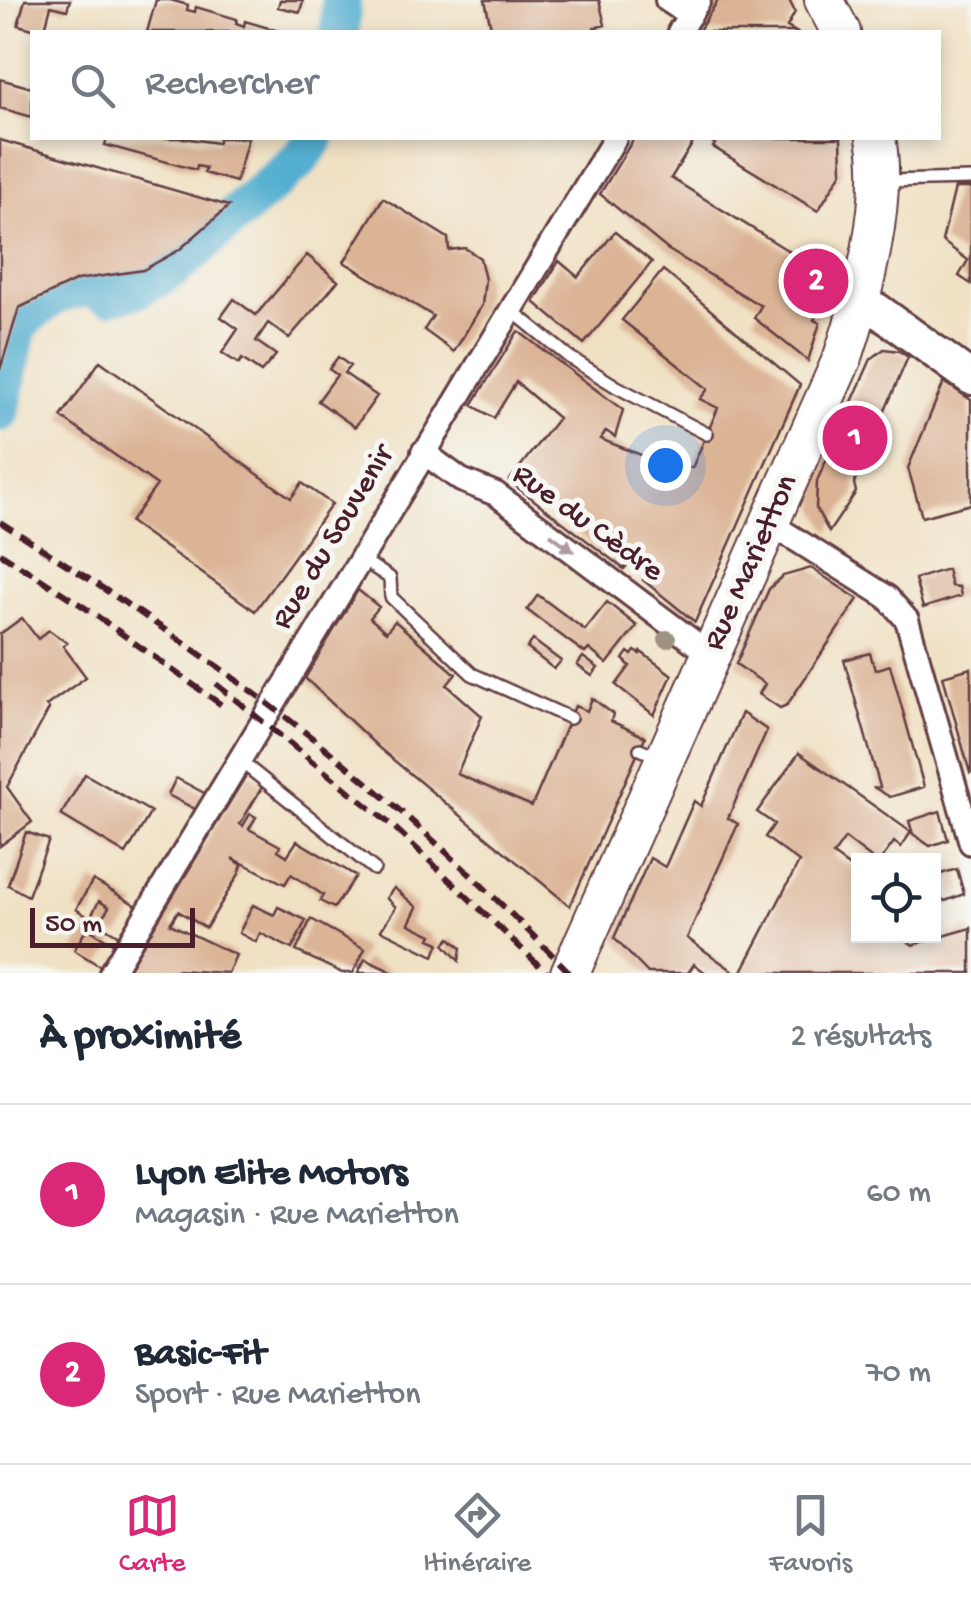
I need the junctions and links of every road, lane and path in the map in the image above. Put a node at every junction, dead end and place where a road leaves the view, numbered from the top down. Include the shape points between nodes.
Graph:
1 (666, 0) edge
2 (824, 0) edge
3 (689, 16) edge
4 (839, 30) edge
5 (614, 140) edge
6 (876, 140) edge
7 (971, 179) edge
8 (877, 182) junction
9 (858, 305) junction
10 (510, 309) junction
11 (971, 378) edge
12 (706, 434) dead end
13 (423, 452) junction
14 (771, 524) junction
15 (361, 560) junction
16 (712, 651) junction
17 (570, 718) dead end
18 (239, 760) junction
19 (971, 842) edge
20 (374, 869) dead end
21 (111, 973) edge
22 (570, 973) edge

1 - 3 street
2 - 4 main road
5 - 10 street, Rue du Souvenir
6 - 8 main road, Rue Marietton
7 - 8 lane
8 - 9 main road, Rue Marietton
9 - 11 street via 887,316
9 - 14 main road, Rue Marietton via 843,357 784,476
10 - 12 lane via 617,387
10 - 13 street, Rue du Souvenir
13 - 15 street, Rue du Souvenir
13 -> 16 street, Rue du Cèdre via 461,480 496,494
14 - 16 main road, Rue Marietton
14 - 19 street via 887,597 907,620
15 - 17 lane via 390,578 391,597 472,674
15 - 18 street, Rue du Souvenir
16 - 22 main road, Rue Marietton via 652,754
18 - 20 lane
18 - 21 street, Rue du Souvenir

